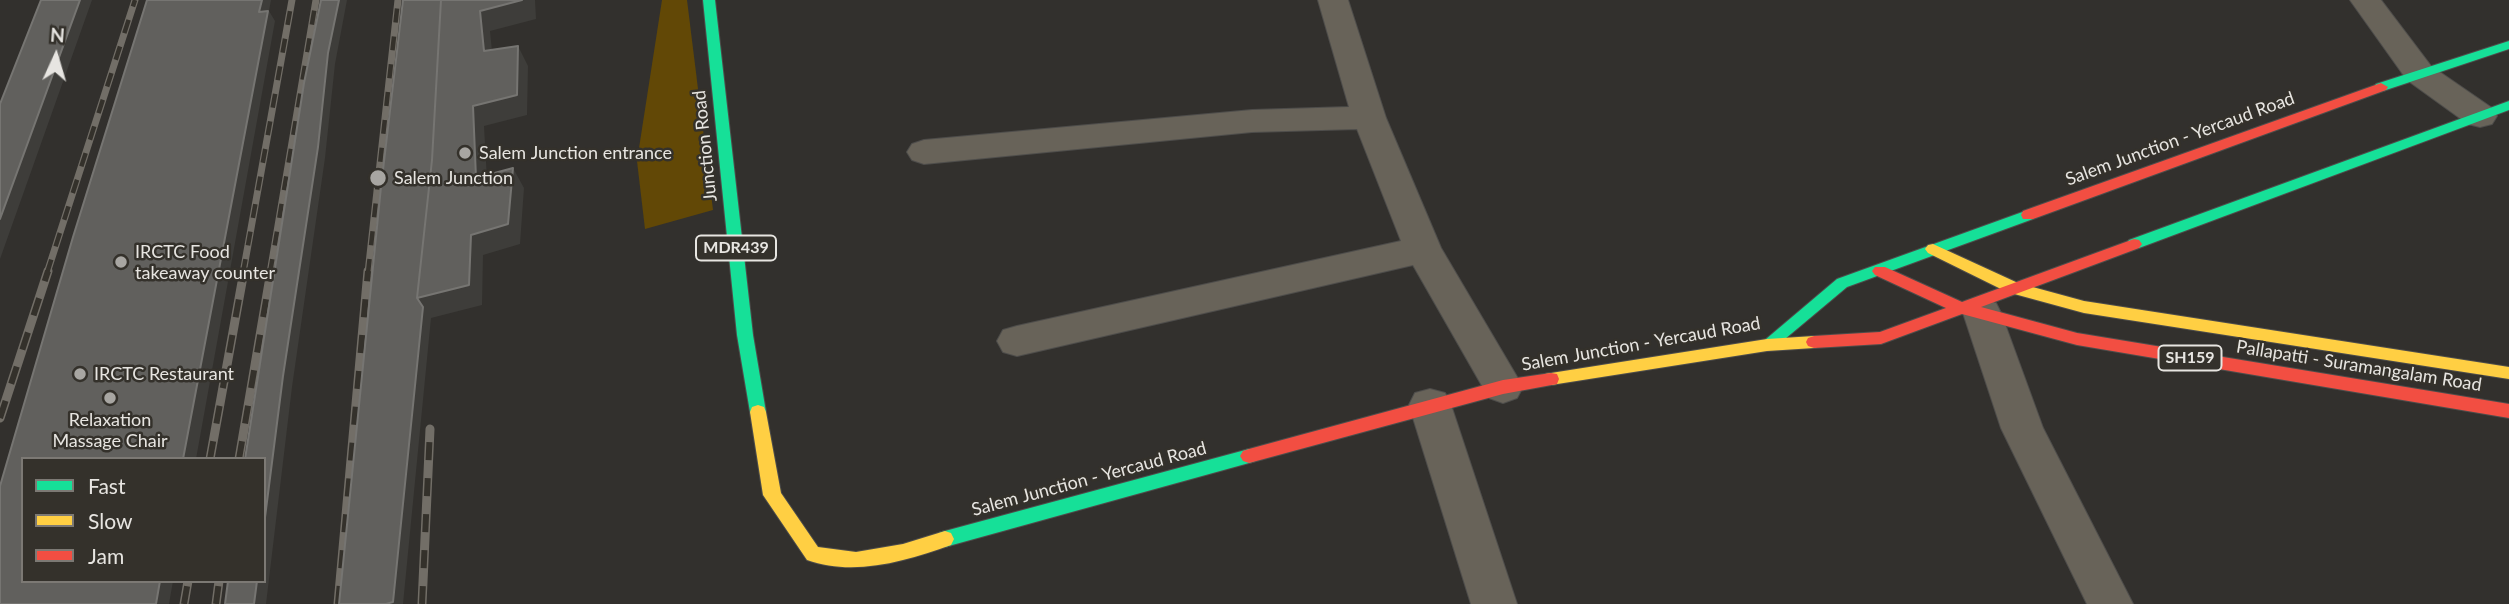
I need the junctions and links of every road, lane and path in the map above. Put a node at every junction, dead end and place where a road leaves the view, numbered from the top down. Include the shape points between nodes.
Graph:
1 (709, 0) edge
2 (1334, 0) edge
3 (2365, 0) edge
4 (2509, 45) edge
5 (2419, 73) junction
6 (2495, 110) edge
7 (1369, 118) junction
8 (924, 152) dead end
9 (1423, 249) junction
10 (1933, 249) junction
11 (1880, 271) junction
12 (1986, 303) junction
13 (1017, 341) dead end
14 (1767, 345) junction
15 (2509, 373) edge
16 (1503, 387) junction
17 (1430, 405) junction
18 (2509, 411) edge
19 (772, 495) joint
20 (1494, 604) edge
21 (2110, 604) edge

1 - 19 main road, Junction Road / MDR439 via 745,335
2 - 7 street
3 - 5 street
4 - 5 main road, Salem Junction - Yercaud Road
5 - 6 street
5 - 10 main road, Salem Junction - Yercaud Road
6 - 12 main road
7 - 8 street via 1252,121
7 - 9 street
9 - 13 street
9 - 16 street
10 - 11 main road, Salem Junction - Yercaud Road
10 - 12 main road
11 - 12 main road, Pallapatti - Suramangalam Road / SH159
11 - 14 main road, Salem Junction - Yercaud Road via 1842,283
12 - 14 main road via 1881,338
12 - 15 main road via 2084,307
12 - 18 main road, Pallapatti - Suramangalam Road / SH159 via 2077,339
12 - 21 street via 2022,428
14 - 16 main road, Salem Junction - Yercaud Road
16 - 17 main road, Salem Junction - Yercaud Road
17 - 19 main road, Salem Junction - Yercaud Road via 902,552 856,560 813,554
17 - 20 street

